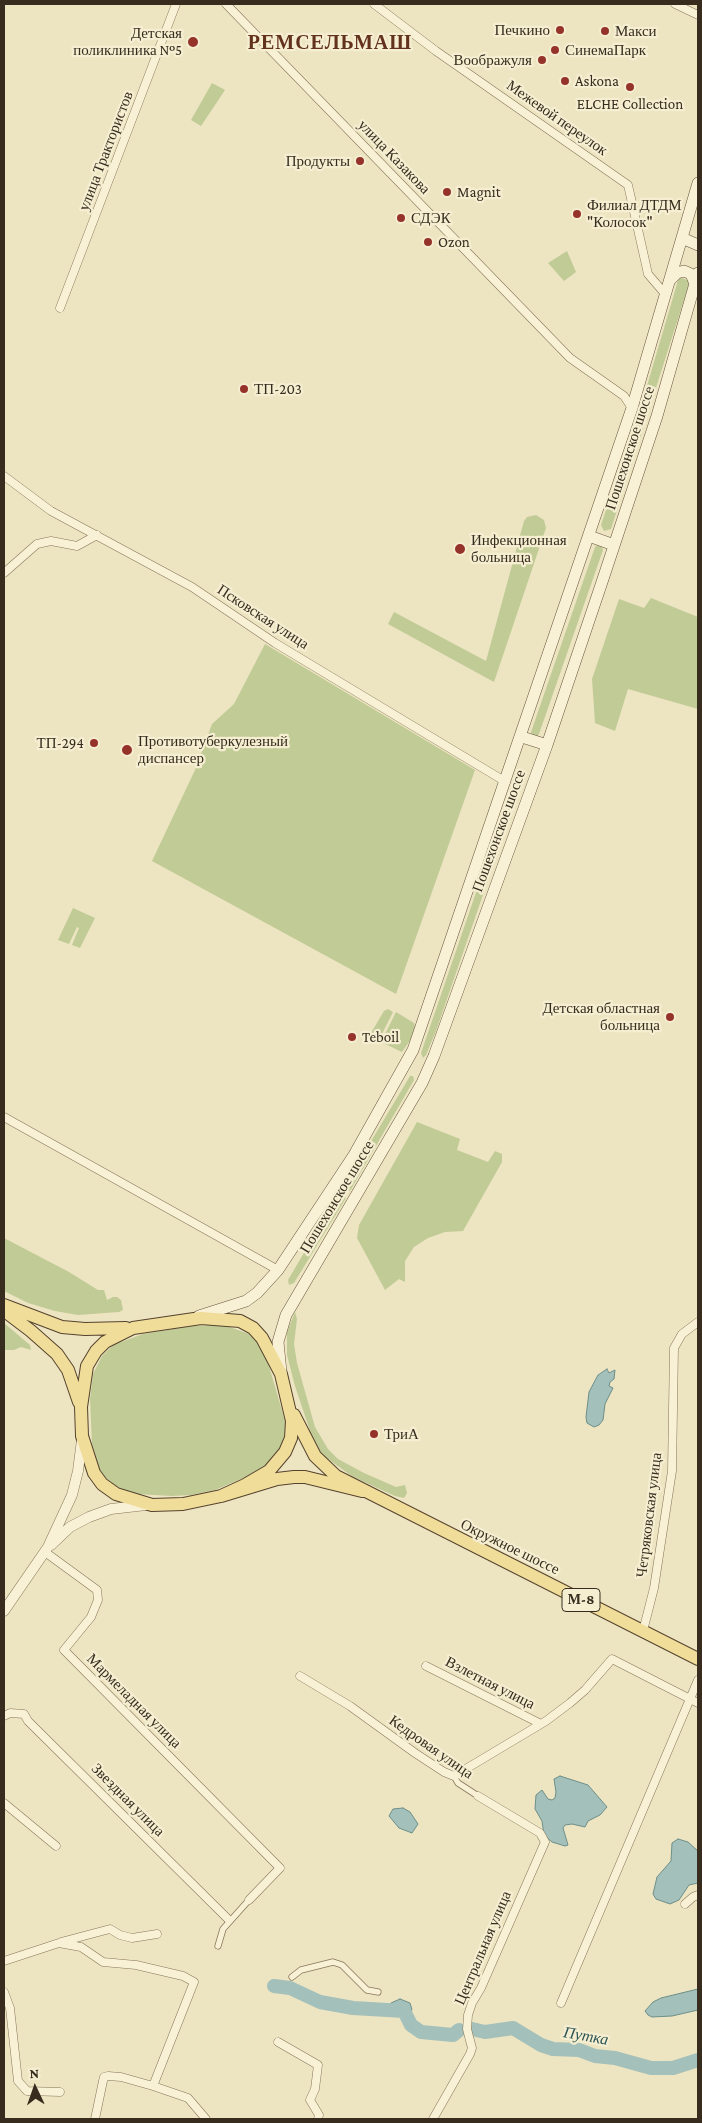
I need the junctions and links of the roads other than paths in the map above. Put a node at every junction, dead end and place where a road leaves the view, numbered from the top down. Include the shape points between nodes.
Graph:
1 (176, 4) edge
2 (226, 4) edge
3 (374, 4) edge
4 (675, 4) edge
5 (698, 15) edge
6 (698, 183) edge
7 (694, 198) junction
8 (698, 211) edge
9 (682, 238) junction
10 (698, 245) edge
11 (670, 280) junction
12 (696, 288) edge
13 (666, 295) junction
14 (60, 308) dead end
15 (632, 408) junction
16 (4, 476) edge
17 (97, 535) junction
18 (589, 536) junction
19 (614, 545) junction
20 (4, 573) edge
21 (522, 737) junction
22 (547, 745) junction
23 (506, 782) junction
24 (406, 1065) junction
25 (426, 1074) junction
26 (4, 1117) edge
27 (278, 1270) junction
28 (4, 1305) edge
29 (4, 1310) edge
30 (190, 1318) junction
31 (698, 1322) edge
32 (133, 1328) junction
33 (282, 1374) junction
34 (289, 1403) junction
35 (81, 1407) junction
36 (82, 1436) junction
37 (362, 1491) junction
38 (221, 1496) junction
39 (152, 1504) junction
40 (47, 1549) junction
41 (4, 1612) edge
42 (643, 1631) junction
43 (698, 1659) edge
44 (426, 1666) dead end
45 (300, 1676) dead end
46 (698, 1680) edge
47 (695, 1701) edge
48 (4, 1716) edge
49 (541, 1724) junction
50 (454, 1776) junction
51 (478, 1796) joint
52 (4, 1803) edge
53 (545, 1842) joint
54 (56, 1846) dead end
55 (698, 1895) edge
56 (249, 1900) joint
57 (685, 1904) dead end
58 (230, 1920) junction
59 (157, 1934) dead end
60 (59, 1943) junction
61 (218, 1946) dead end
62 (4, 1961) edge
63 (292, 1977) dead end
64 (4, 1992) edge
65 (378, 1992) dead end
66 (561, 2003) dead end
67 (278, 2042) dead end
68 (153, 2086) junction
69 (60, 2092) dead end
70 (318, 2117) edge
71 (95, 2119) edge
72 (206, 2119) edge
73 (433, 2119) edge

1 - 14 street, улица Трактористов
2 - 15 street, улица Казакова via 570,358 624,396
3 - 13 street, Межевой переулок via 628,185 648,274
4 - 5 street
6 - 7 main road, Пошехонское шоссе
7 - 8 main road
7 - 9 main road, Пошехонское шоссе
9 - 10 main road
9 - 11 main road, Пошехонское шоссе
11 - 12 main road via 684,271 691,274
11 - 13 main road, Пошехонское шоссе
12 - 19 main road, Пошехонское шоссе
13 - 15 main road, Пошехонское шоссе
15 - 18 main road, Пошехонское шоссе
16 - 17 street, Псковская улица via 51,510
17 - 20 street via 77,546 51,542 37,544
17 - 23 street, Псковская улица via 192,587 275,643
18 - 19 main road
18 - 21 main road, Пошехонское шоссе
19 - 22 main road, Пошехонское шоссе
21 - 22 main road
21 - 23 main road, Пошехонское шоссе
22 - 25 main road, Пошехонское шоссе
23 - 24 main road, Пошехонское шоссе via 428,1011
24 - 25 main road
24 - 27 main road, Пошехонское шоссе via 339,1179
25 - 33 main road, Пошехонское шоссе via 286,1315 278,1342
26 - 27 street
27 - 30 main road, Пошехонское шоссе via 246,1301
28 - 32 main road, Окружное шоссе via 62,1326
29 - 35 main road, Окружное шоссе via 57,1354 68,1370
30 - 32 main road, Окружное шоссе
30 - 33 main road, Окружное шоссе via 221,1318 248,1324 262,1338
31 - 42 street, Четряковская улица via 682,1334 674,1348 672,1471 654,1588
32 - 35 main road, Окружное шоссе via 100,1345 91,1357 85,1374
33 - 34 main road, Окружное шоссе
34 - 37 main road, Окружное шоссе via 303,1435 322,1464
34 - 38 main road, Окружное шоссе via 292,1433 282,1457 264,1474
35 - 36 main road, Окружное шоссе
36 - 39 main road, Окружное шоссе via 91,1466 102,1484 121,1497
36 - 40 street via 76,1483
37 - 38 main road, Окружное шоссе via 306,1477 288,1477
37 - 42 main road, Окружное шоссе / М-8
38 - 39 main road, Окружное шоссе via 183,1504
39 - 40 street via 101,1512 70,1528
40 - 41 street
40 - 56 street, Мармеладная улица via 97,1590 98,1600 91,1617 64,1650 280,1868
42 - 43 main road, Окружное шоссе / М-8
44 - 49 street, Взлетная улица
45 - 50 street, Кедровая улица via 348,1704 415,1753
46 - 47 street
47 - 49 street via 612,1659 585,1690
47 - 66 street
48 - 58 street, Звездная улица via 24,1714
49 - 50 street
50 - 51 street, Кедровая улица via 463,1787
51 - 53 street, Кедровая улица via 540,1833
52 - 54 street
53 - 73 street, Центральная улица via 472,2003 467,2029 472,2048 470,2054
55 - 57 street
56 - 58 street
58 - 61 street via 219,1936
59 - 60 street via 132,1938 110,1929
60 - 62 street
60 - 68 street via 81,1948 103,1962 183,1976 194,1982
63 - 65 street via 301,1970 334,1962 342,1965 367,1990
64 - 69 street via 10,2008 18,2081 27,2091
67 - 70 street via 318,2065 310,2100
68 - 71 street via 121,2077 104,2077
68 - 72 street via 188,2098

